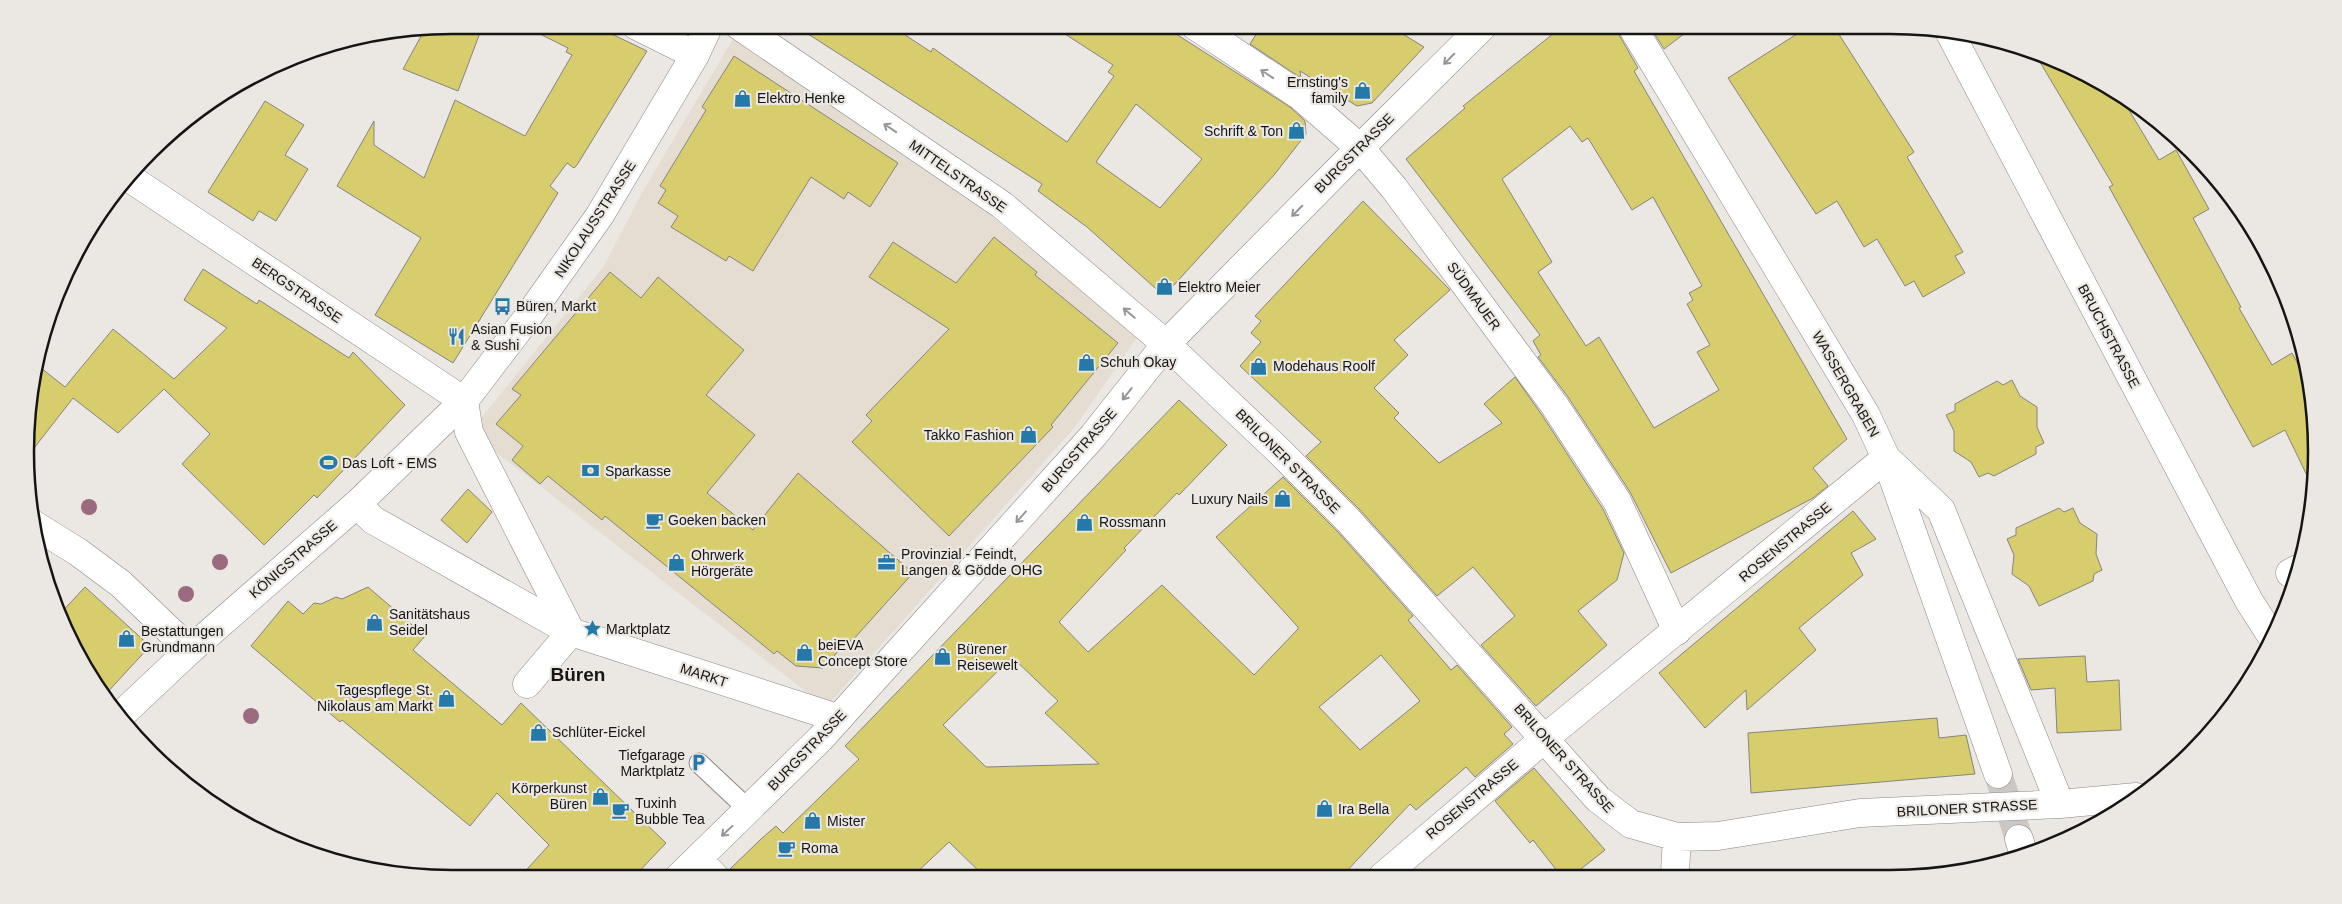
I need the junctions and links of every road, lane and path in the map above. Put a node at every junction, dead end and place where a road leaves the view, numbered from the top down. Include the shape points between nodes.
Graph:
1 (652, 34) edge
2 (705, 34) edge
3 (751, 34) edge
4 (1208, 34) edge
5 (1475, 34) edge
6 (1636, 34) edge
7 (1953, 38) edge
8 (695, 55) junction
9 (1360, 148) junction
10 (134, 181) edge
11 (1166, 344) junction
12 (464, 401) junction
13 (1886, 458) junction
14 (357, 504) junction
15 (41, 529) edge
16 (2268, 630) edge
17 (1677, 631) junction
18 (571, 632) junction
19 (190, 650) junction
20 (527, 684) dead end
21 (124, 712) edge
22 (835, 722) junction
23 (1545, 738) junction
24 (699, 763) dead end
25 (1998, 774) tunnel mouth
26 (2125, 798) edge
27 (2060, 804) junction
28 (749, 810) junction
29 (1677, 837) junction
30 (698, 859) junction
31 (686, 870) edge
32 (708, 870) edge
33 (1390, 870) edge
34 (1675, 870) edge

1 - 8 street
2 - 8 street, NIKOLAUSSTRASSE
11 -> 3 street, MITTELSTRASSE via 1002,205
9 -> 4 street, SÜDMAUER via 1299,95
5 -> 9 street, BURGSTRASSE
6 - 13 street, WASSERGRABEN via 1866,415
7 - 16 street, BRUCHSTRASSE via 2244,592
8 - 12 street, NIKOLAUSSTRASSE via 600,215
9 -> 11 street, BURGSTRASSE
9 - 17 street, SÜDMAUER via 1394,188 1555,406 1617,501
10 - 12 street, BERGSTRASSE
11 -> 22 street, BURGSTRASSE via 1093,436
11 - 23 street, BRILONER STRASSE via 1278,448 1348,520
12 - 14 street, KÖNIGSTRASSE
12 - 18 street via 469,432
13 - 17 street, ROSENSTRASSE
13 - 25 street, WASSERGRABEN
13 - 27 street via 1941,510
14 - 18 street, MARKT via 373,520
14 - 19 street, KÖNIGSTRASSE
15 - 19 street via 121,584
17 - 23 street, ROSENSTRASSE
18 - 20 street
18 - 22 street, MARKT via 828,715
19 - 21 street, KÖNIGSTRASSE
22 - 28 street, BURGSTRASSE
23 - 29 street, BRILONER STRASSE via 1616,815 1630,824
23 - 33 street, ROSENSTRASSE
24 - 28 lane
26 - 27 street, BRILONER STRASSE
27 - 29 street, BRILONER STRASSE via 1860,812 1718,836
28 -> 30 street, BURGSTRASSE
29 - 34 street
30 - 31 street, BURGSTRASSE
30 - 32 street

